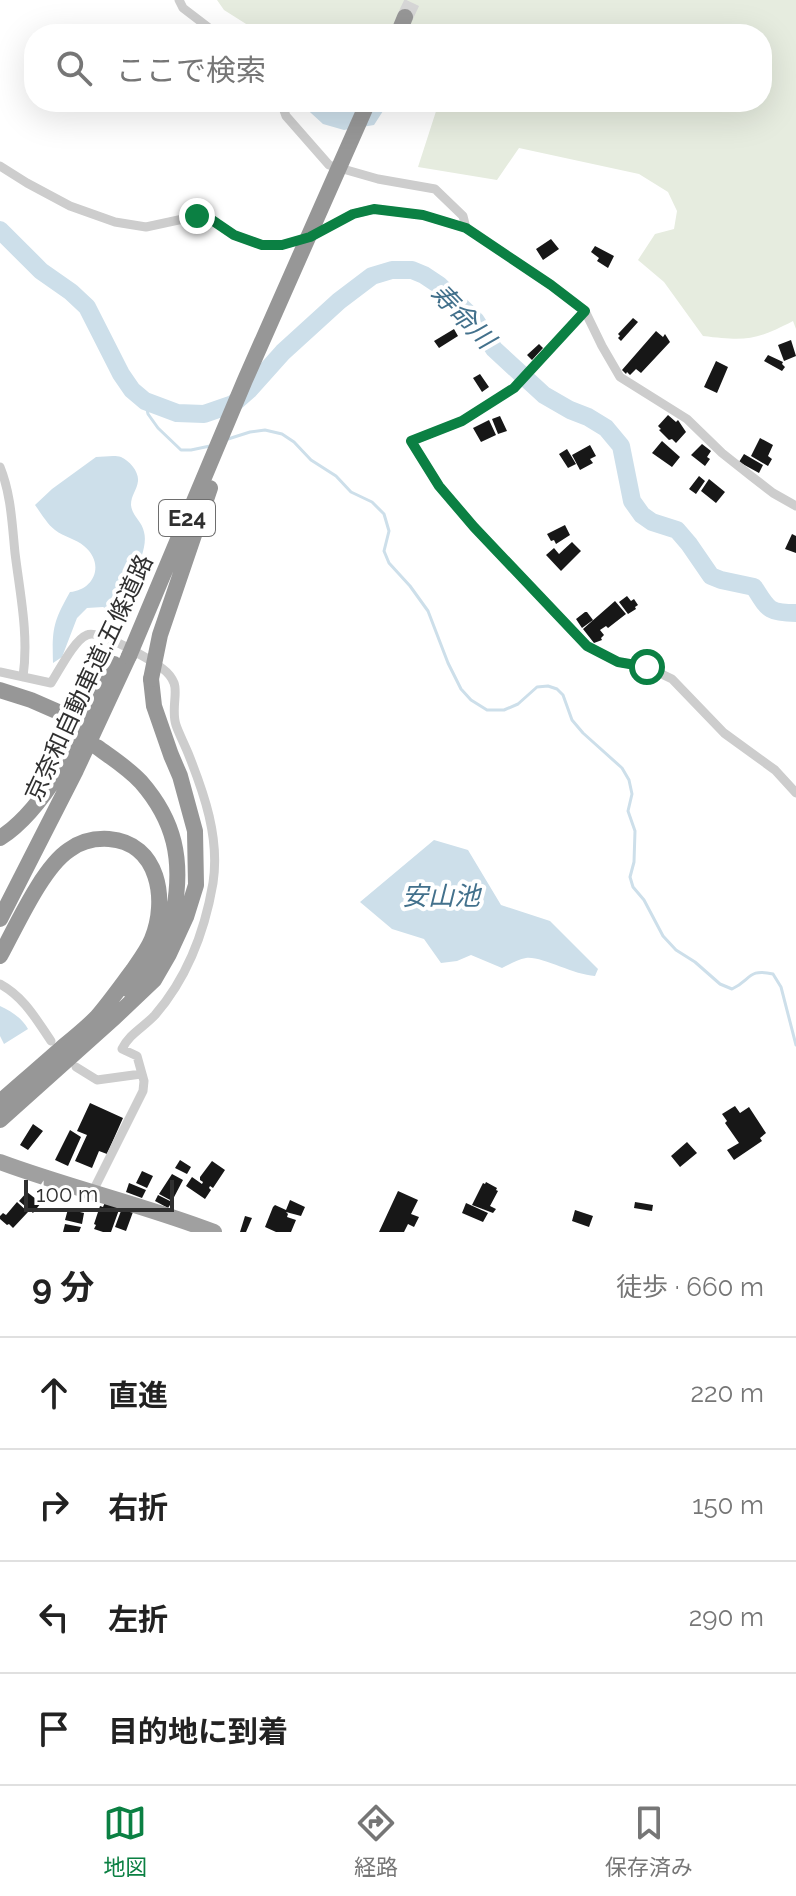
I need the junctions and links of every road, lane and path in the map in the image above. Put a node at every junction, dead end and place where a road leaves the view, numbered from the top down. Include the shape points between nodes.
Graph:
1 (179, 0) edge
2 (405, 17) tunnel mouth
3 (204, 24) edge
4 (402, 24) edge
5 (285, 112) edge
6 (364, 112) edge
7 (0, 166) edge
8 (466, 228) junction
9 (585, 311) junction
10 (245, 380) junction
11 (0, 467) edge
12 (796, 506) edge
13 (124, 654) junction
14 (0, 672) edge
15 (23, 677) junction
16 (0, 690) edge
17 (0, 699) edge
18 (796, 793) edge
19 (0, 838) edge
20 (186, 917) junction
21 (0, 919) edge
22 (0, 956) edge
23 (0, 984) edge
24 (94, 1020) junction
25 (51, 1041) dead end
26 (76, 1067) dead end
27 (141, 1074) junction
28 (0, 1102) edge
29 (0, 1120) edge
30 (0, 1162) edge
31 (93, 1191) junction
32 (214, 1232) edge

1 - 3 street
2 - 4 highway
5 - 8 street via 329,165 435,189 463,216
6 - 10 highway, 京奈和自動車道;五條道路 / E24, bridge
7 - 8 street via 70,206 115,222 146,227 197,216 262,245 310,237 374,209 423,215
8 - 9 street
9 - 12 street via 620,377 687,419 722,453
9 - 18 street via 514,388 462,421 411,441 439,486 474,527 587,646 672,679 724,733 775,770
10 - 13 highway, 京奈和自動車道;五條道路 / E24, bridge via 151,605
10 - 20 highway, bridge via 160,635 151,679 154,706 195,831 196,885
11 - 15 street via 9,494 25,627
13 - 19 highway via 50,784 26,818
13 - 21 highway, 京奈和自動車道;五條道路 / E24 via 76,770
14 - 15 street
15 - 27 street via 51,683 77,642 96,633 161,668 175,687 176,727 212,829 213,884 187,967 154,1016 122,1049 137,1056
16 - 17 highway via 31,700 60,718
20 - 24 highway via 186,876 174,818 143,772 99,743 155,801 169,828 179,884 164,943 143,974
20 - 29 highway via 154,980
22 - 24 highway via 56,859 83,841 116,840 136,849 159,885 152,939
23 - 25 street via 26,1004
24 - 28 highway
26 - 27 street via 97,1080
27 - 31 street via 143,1091
30 - 31 highway
31 - 32 highway

